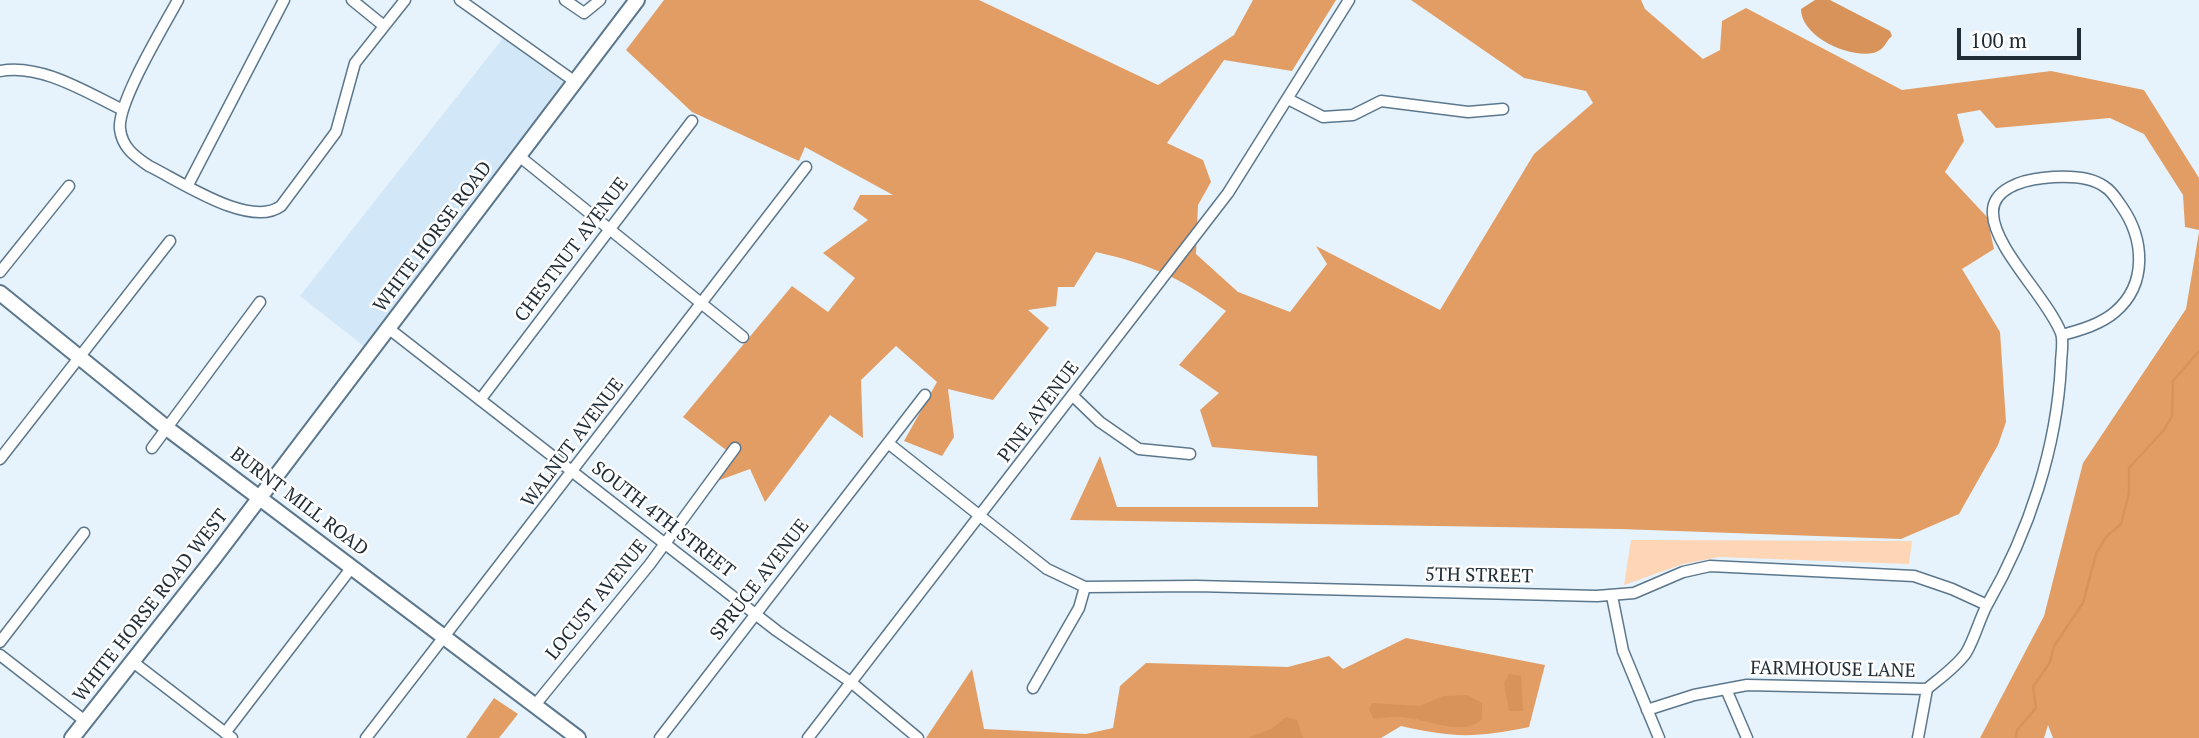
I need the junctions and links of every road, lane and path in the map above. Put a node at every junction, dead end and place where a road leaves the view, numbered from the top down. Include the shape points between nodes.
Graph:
1 (178, 0) edge
2 (284, 0) edge
3 (352, 0) edge
4 (405, 0) edge
5 (565, 0) edge
6 (600, 0) edge
7 (637, 0) edge
8 (1349, 0) edge
9 (464, 1) edge
10 (384, 26) junction
11 (0, 71) edge
12 (575, 81) junction
13 (1288, 99) junction
14 (121, 109) junction
15 (1503, 109) dead end
16 (692, 121) dead end
17 (519, 156) junction
18 (806, 167) dead end
19 (188, 185) junction
20 (69, 186) dead end
21 (610, 230) junction
22 (170, 241) dead end
23 (0, 272) edge
24 (0, 293) edge
25 (260, 302) dead end
26 (700, 302) junction
27 (388, 328) junction
28 (2062, 335) junction
29 (743, 337) dead end
30 (79, 357) junction
31 (925, 395) dead end
32 (1073, 396) junction
33 (480, 400) junction
34 (168, 429) junction
35 (888, 443) junction
36 (152, 448) dead end
37 (735, 448) dead end
38 (1190, 454) dead end
39 (0, 459) edge
40 (574, 472) junction
41 (260, 497) junction
42 (980, 517) junction
43 (84, 533) dead end
44 (665, 543) junction
45 (352, 567) junction
46 (1085, 587) junction
47 (1612, 596) junction
48 (1987, 605) junction
49 (756, 614) junction
50 (446, 636) junction
51 (0, 642) edge
52 (0, 655) edge
53 (132, 662) junction
54 (852, 683) junction
55 (1033, 688) dead end
56 (1726, 689) junction
57 (1927, 689) junction
58 (535, 705) junction
59 (1647, 710) junction
60 (85, 721) junction
61 (228, 735) edge
62 (72, 738) edge
63 (366, 738) edge
64 (578, 738) edge
65 (660, 738) edge
66 (808, 738) edge
67 (918, 738) edge
68 (1659, 738) edge
69 (1747, 738) edge
70 (1918, 738) edge

1 - 14 street
2 - 19 street
3 - 10 street
4 - 10 street
5 - 6 street via 584,13
7 - 12 main road, WHITE HORSE ROAD
8 - 13 street, PINE AVENUE
9 - 12 street
10 - 19 street via 352,69 336,132 281,206 265,213 243,212
11 - 14 street via 19,67
12 - 17 main road, WHITE HORSE ROAD
13 - 15 street via 1323,117 1353,115 1381,101 1468,112
13 - 32 street, PINE AVENUE via 1228,193
14 - 19 street via 120,129 127,148 149,166
16 - 21 street, CHESTNUT AVENUE
17 - 21 street
17 - 27 main road, WHITE HORSE ROAD
18 - 26 street, WALNUT AVENUE
20 - 23 street
21 - 26 street
21 - 33 street, CHESTNUT AVENUE
22 - 30 street
24 - 30 main road, BURNT MILL ROAD
25 - 34 street
26 - 29 street
26 - 40 street, WALNUT AVENUE
27 - 33 street, SOUTH 4TH STREET
27 - 41 main road, WHITE HORSE ROAD
28 - 28 street via 1993,218 1994,203 2021,182 2082,179 2106,187 2138,236 2139,268 2128,298 2101,321
28 - 48 street, FARMHOUSE LANE via 2056,423 2033,504 2008,569
30 - 34 main road, BURNT MILL ROAD
30 - 39 street
31 - 35 street, SPRUCE AVENUE
32 - 38 street via 1139,449
32 - 42 street, PINE AVENUE
33 - 40 street, SOUTH 4TH STREET
34 - 36 street
34 - 41 main road, BURNT MILL ROAD
35 - 42 street, 5TH STREET
35 - 49 street, SPRUCE AVENUE
37 - 44 street, LOCUST AVENUE
40 - 44 street, SOUTH 4TH STREET
40 - 50 street, WALNUT AVENUE
41 - 45 main road, BURNT MILL ROAD
41 - 53 main road, WHITE HORSE ROAD WEST
42 - 46 street, 5TH STREET via 1046,569
42 - 54 street, PINE AVENUE
43 - 51 street
44 - 49 street, SOUTH 4TH STREET
44 - 58 street, LOCUST AVENUE
45 - 50 main road, BURNT MILL ROAD
45 - 61 street
46 - 47 street, 5TH STREET
46 - 55 street via 1079,608
47 - 48 street, 5TH STREET via 1634,593 1710,566 1914,576
47 - 59 street via 1623,651
48 - 57 street, FARMHOUSE LANE via 1965,653
49 - 54 street, SOUTH 4TH STREET
49 - 65 street, SPRUCE AVENUE
50 - 58 main road, BURNT MILL ROAD
50 - 63 street, WALNUT AVENUE
52 - 60 street
53 - 60 main road, WHITE HORSE ROAD WEST
53 - 61 street
54 - 66 street, PINE AVENUE
54 - 67 street, SOUTH 4TH STREET
56 - 57 street, FARMHOUSE LANE via 1747,685
56 - 59 street, FARMHOUSE LANE
56 - 69 street
57 - 70 street
58 - 64 main road, BURNT MILL ROAD
59 - 68 street
60 - 62 main road, WHITE HORSE ROAD WEST

